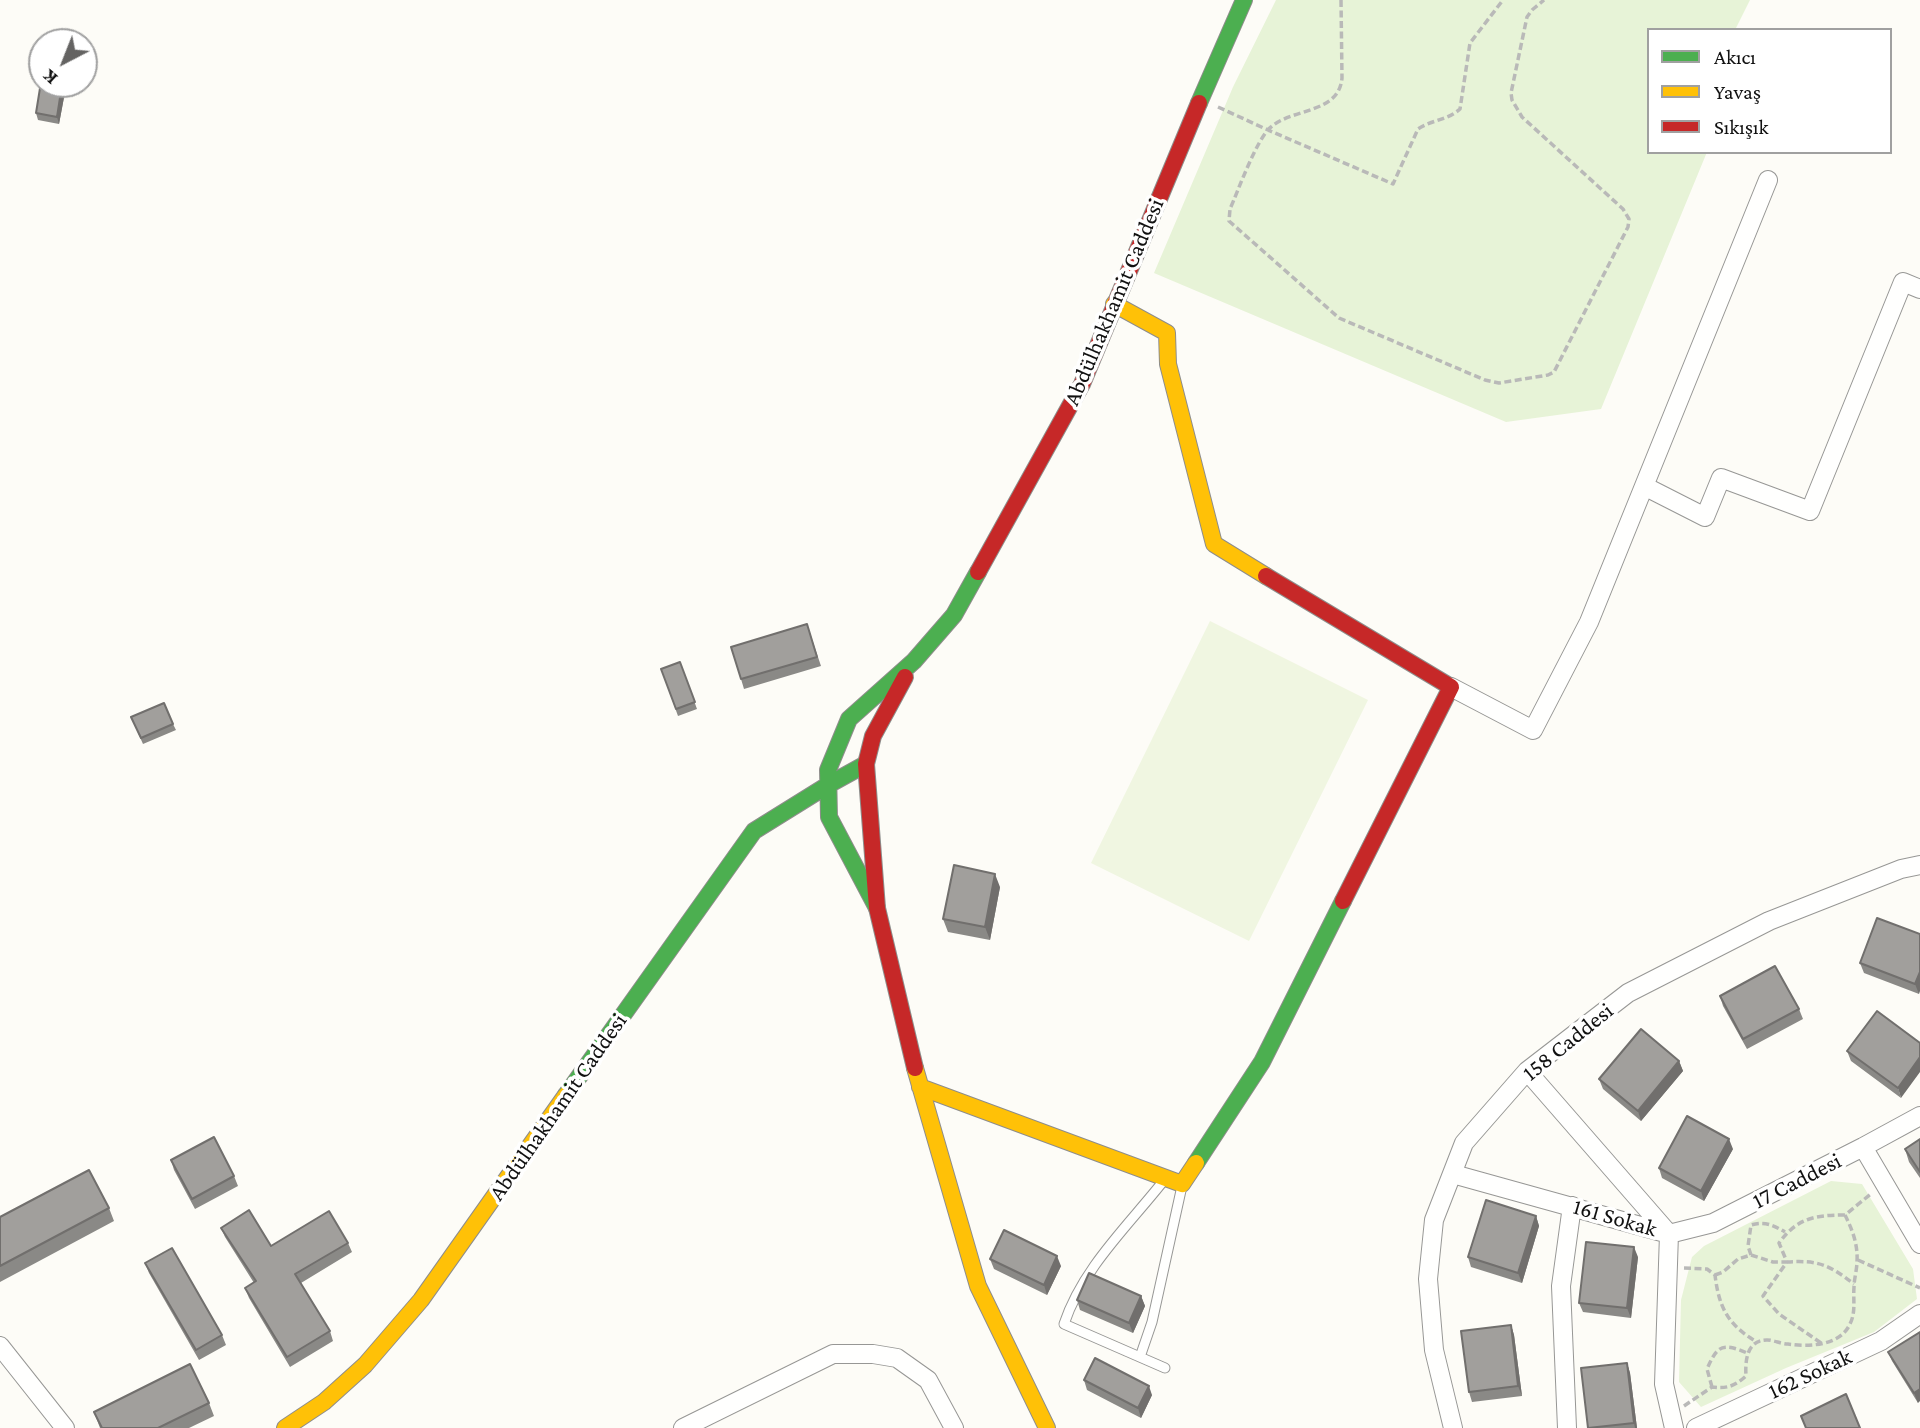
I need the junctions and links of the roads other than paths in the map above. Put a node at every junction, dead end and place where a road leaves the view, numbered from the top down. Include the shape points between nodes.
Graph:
1 (1244, 0) edge
2 (1768, 180) dead end
3 (1920, 289) edge
4 (1114, 304) junction
5 (1644, 486) junction
6 (914, 660) junction
7 (1451, 687) junction
8 (849, 719) junction
9 (873, 736) junction
10 (866, 764) junction
11 (828, 785) junction
12 (1920, 865) edge
13 (877, 908) junction
14 (1527, 1071) junction
15 (920, 1087) junction
16 (1920, 1116) edge
17 (1863, 1147) junction
18 (1453, 1174) junction
19 (1166, 1178) junction
20 (1182, 1184) junction
21 (1572, 1206) junction
22 (1669, 1234) junction
23 (1920, 1244) edge
24 (1920, 1314) edge
25 (0, 1346) edge
26 (1140, 1357) junction
27 (1165, 1368) dead end
28 (1672, 1422) edge
29 (65, 1428) edge
30 (285, 1428) edge
31 (683, 1428) edge
32 (954, 1428) edge
33 (1047, 1428) edge
34 (1453, 1428) edge
35 (1567, 1428) edge
36 (1696, 1428) edge

1 - 4 street, Abdülhakhamit Caddesi
2 - 5 street
3 - 5 street via 1903,282 1810,511 1721,478 1705,517
4 - 6 street, Abdülhakhamit Caddesi via 1082,384 954,615
4 - 7 street via 1167,332 1168,364 1214,544
5 - 7 street via 1589,622 1533,730
6 - 8 street, Abdülhakhamit Caddesi
6 - 9 street, Abdülhakhamit Caddesi
7 - 20 street via 1262,1062
8 - 9 street
8 - 11 street, Abdülhakhamit Caddesi via 828,770
9 - 10 street, Abdülhakhamit Caddesi
10 - 11 street, Abdülhakhamit Caddesi
10 - 13 street, Abdülhakhamit Caddesi
11 - 13 street, Abdülhakhamit Caddesi via 829,817
11 - 30 street, Abdülhakhamit Caddesi via 754,831 421,1300 365,1365 324,1402
12 - 14 street, 158 Caddesi via 1769,921 1629,993
13 - 15 street, Abdülhakhamit Caddesi
14 - 18 street, 158 Caddesi via 1464,1143
14 - 22 street
15 - 19 street
15 - 33 street, Abdülhakhamit Caddesi via 978,1286
16 - 17 street, 17 Caddesi
17 - 22 street, 17 Caddesi via 1713,1223
17 - 23 street
18 - 21 street, 161 Sokak
18 - 34 street, 158 Caddesi via 1434,1220 1428,1279 1434,1350
19 - 20 street
19 - 26 lane via 1088,1273 1064,1324
20 - 26 lane
21 - 22 street, 161 Sokak
21 - 35 street via 1561,1286
22 - 28 street, 161 Sokak via 1664,1384
24 - 36 street, 162 Sokak via 1881,1340
25 - 29 street
26 - 27 lane
31 - 32 street via 833,1354 873,1354 897,1358 928,1380

